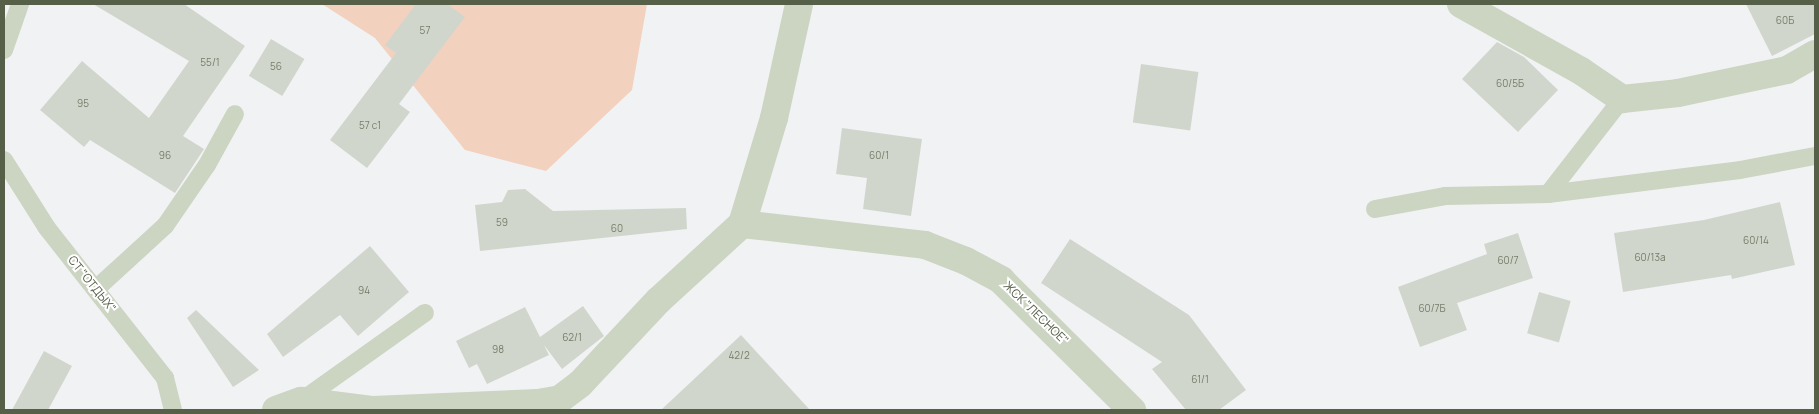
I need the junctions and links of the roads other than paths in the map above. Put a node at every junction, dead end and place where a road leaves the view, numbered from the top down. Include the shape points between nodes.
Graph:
1 (20, 4) edge
2 (798, 4) edge
3 (1461, 4) edge
4 (4, 50) edge
5 (1815, 54) edge
6 (1622, 99) junction
7 (235, 114) dead end
8 (1815, 156) edge
9 (4, 160) edge
10 (1548, 194) junction
11 (1375, 209) dead end
12 (742, 224) junction
13 (97, 288) junction
14 (425, 314) dead end
15 (301, 401) junction
16 (173, 410) edge
17 (276, 410) edge
18 (1132, 410) edge

1 - 4 lane
2 - 12 street via 774,118
3 - 6 street via 1581,71
5 - 6 street via 1787,70 1678,93
6 - 10 lane
7 - 13 lane via 207,165 165,226
8 - 10 lane via 1740,170
9 - 13 lane, СТ "ОТДЫХ" via 47,228
10 - 11 lane via 1445,196
12 - 15 street via 659,300 580,384 560,399 373,410
12 - 18 street, ЖСК "ЛЕСНОЕ" via 925,245 966,261 1001,280
13 - 16 lane, СТ "ОТДЫХ" via 165,378
14 - 15 lane
15 - 17 street

